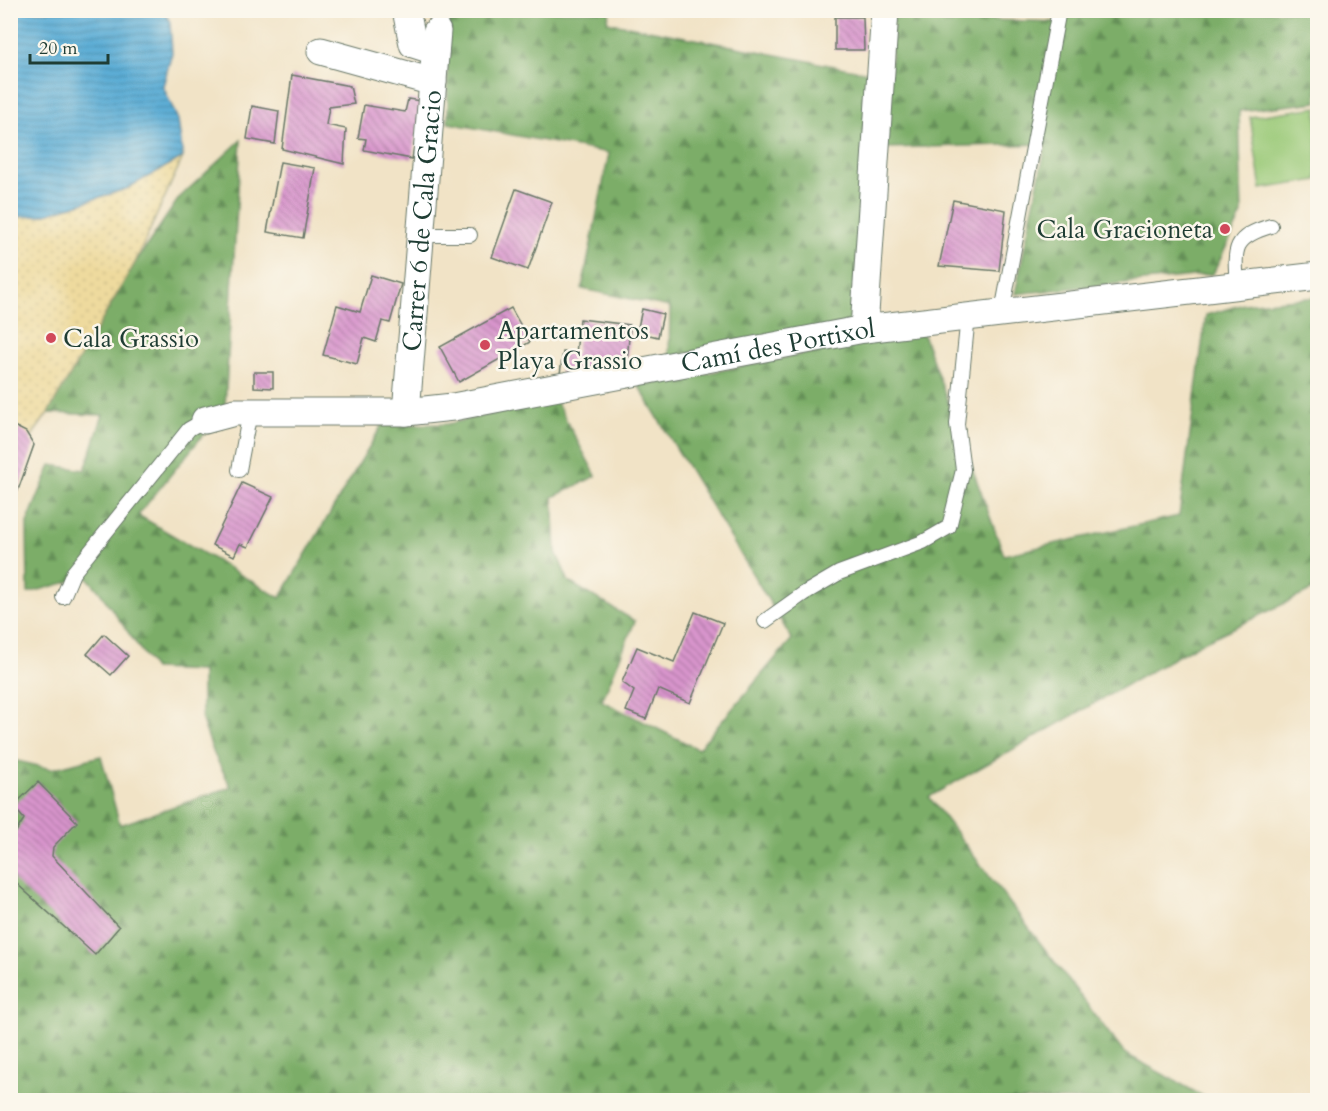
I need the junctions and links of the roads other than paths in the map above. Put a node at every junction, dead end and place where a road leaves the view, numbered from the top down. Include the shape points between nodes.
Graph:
1 (406, 10) edge
2 (885, 10) edge
3 (1059, 10) edge
4 (321, 51) dead end
5 (433, 82) junction
6 (1271, 226) dead end
7 (422, 235) junction
8 (470, 235) dead end
9 (1317, 276) edge
10 (1237, 284) junction
11 (1002, 312) junction
12 (968, 316) junction
13 (864, 329) junction
14 (250, 412) junction
15 (406, 412) junction
16 (204, 420) joint
17 (239, 470) dead end
18 (63, 597) dead end
19 (765, 621) dead end

1 - 5 street, Carrer 6 de Cala Gracio via 413,44 436,41
2 - 13 street
3 - 11 lane
4 - 5 street
5 - 7 street, Carrer 6 de Cala Gracio
6 - 10 lane via 1253,231 1238,245
7 - 8 lane
7 - 15 street, Carrer 6 de Cala Gracio
9 - 10 street, Camí des Portixol
10 - 11 street, Camí des Portixol
11 - 12 street, Camí des Portixol
12 - 13 street, Camí des Portixol
12 - 19 lane via 957,424 963,470 949,526 923,542 839,573
13 - 15 street, Camí des Portixol via 453,407
14 - 15 street, Camí des Portixol
14 - 16 street, Camí des Portixol
14 - 17 lane
16 - 18 lane via 189,429 80,564

